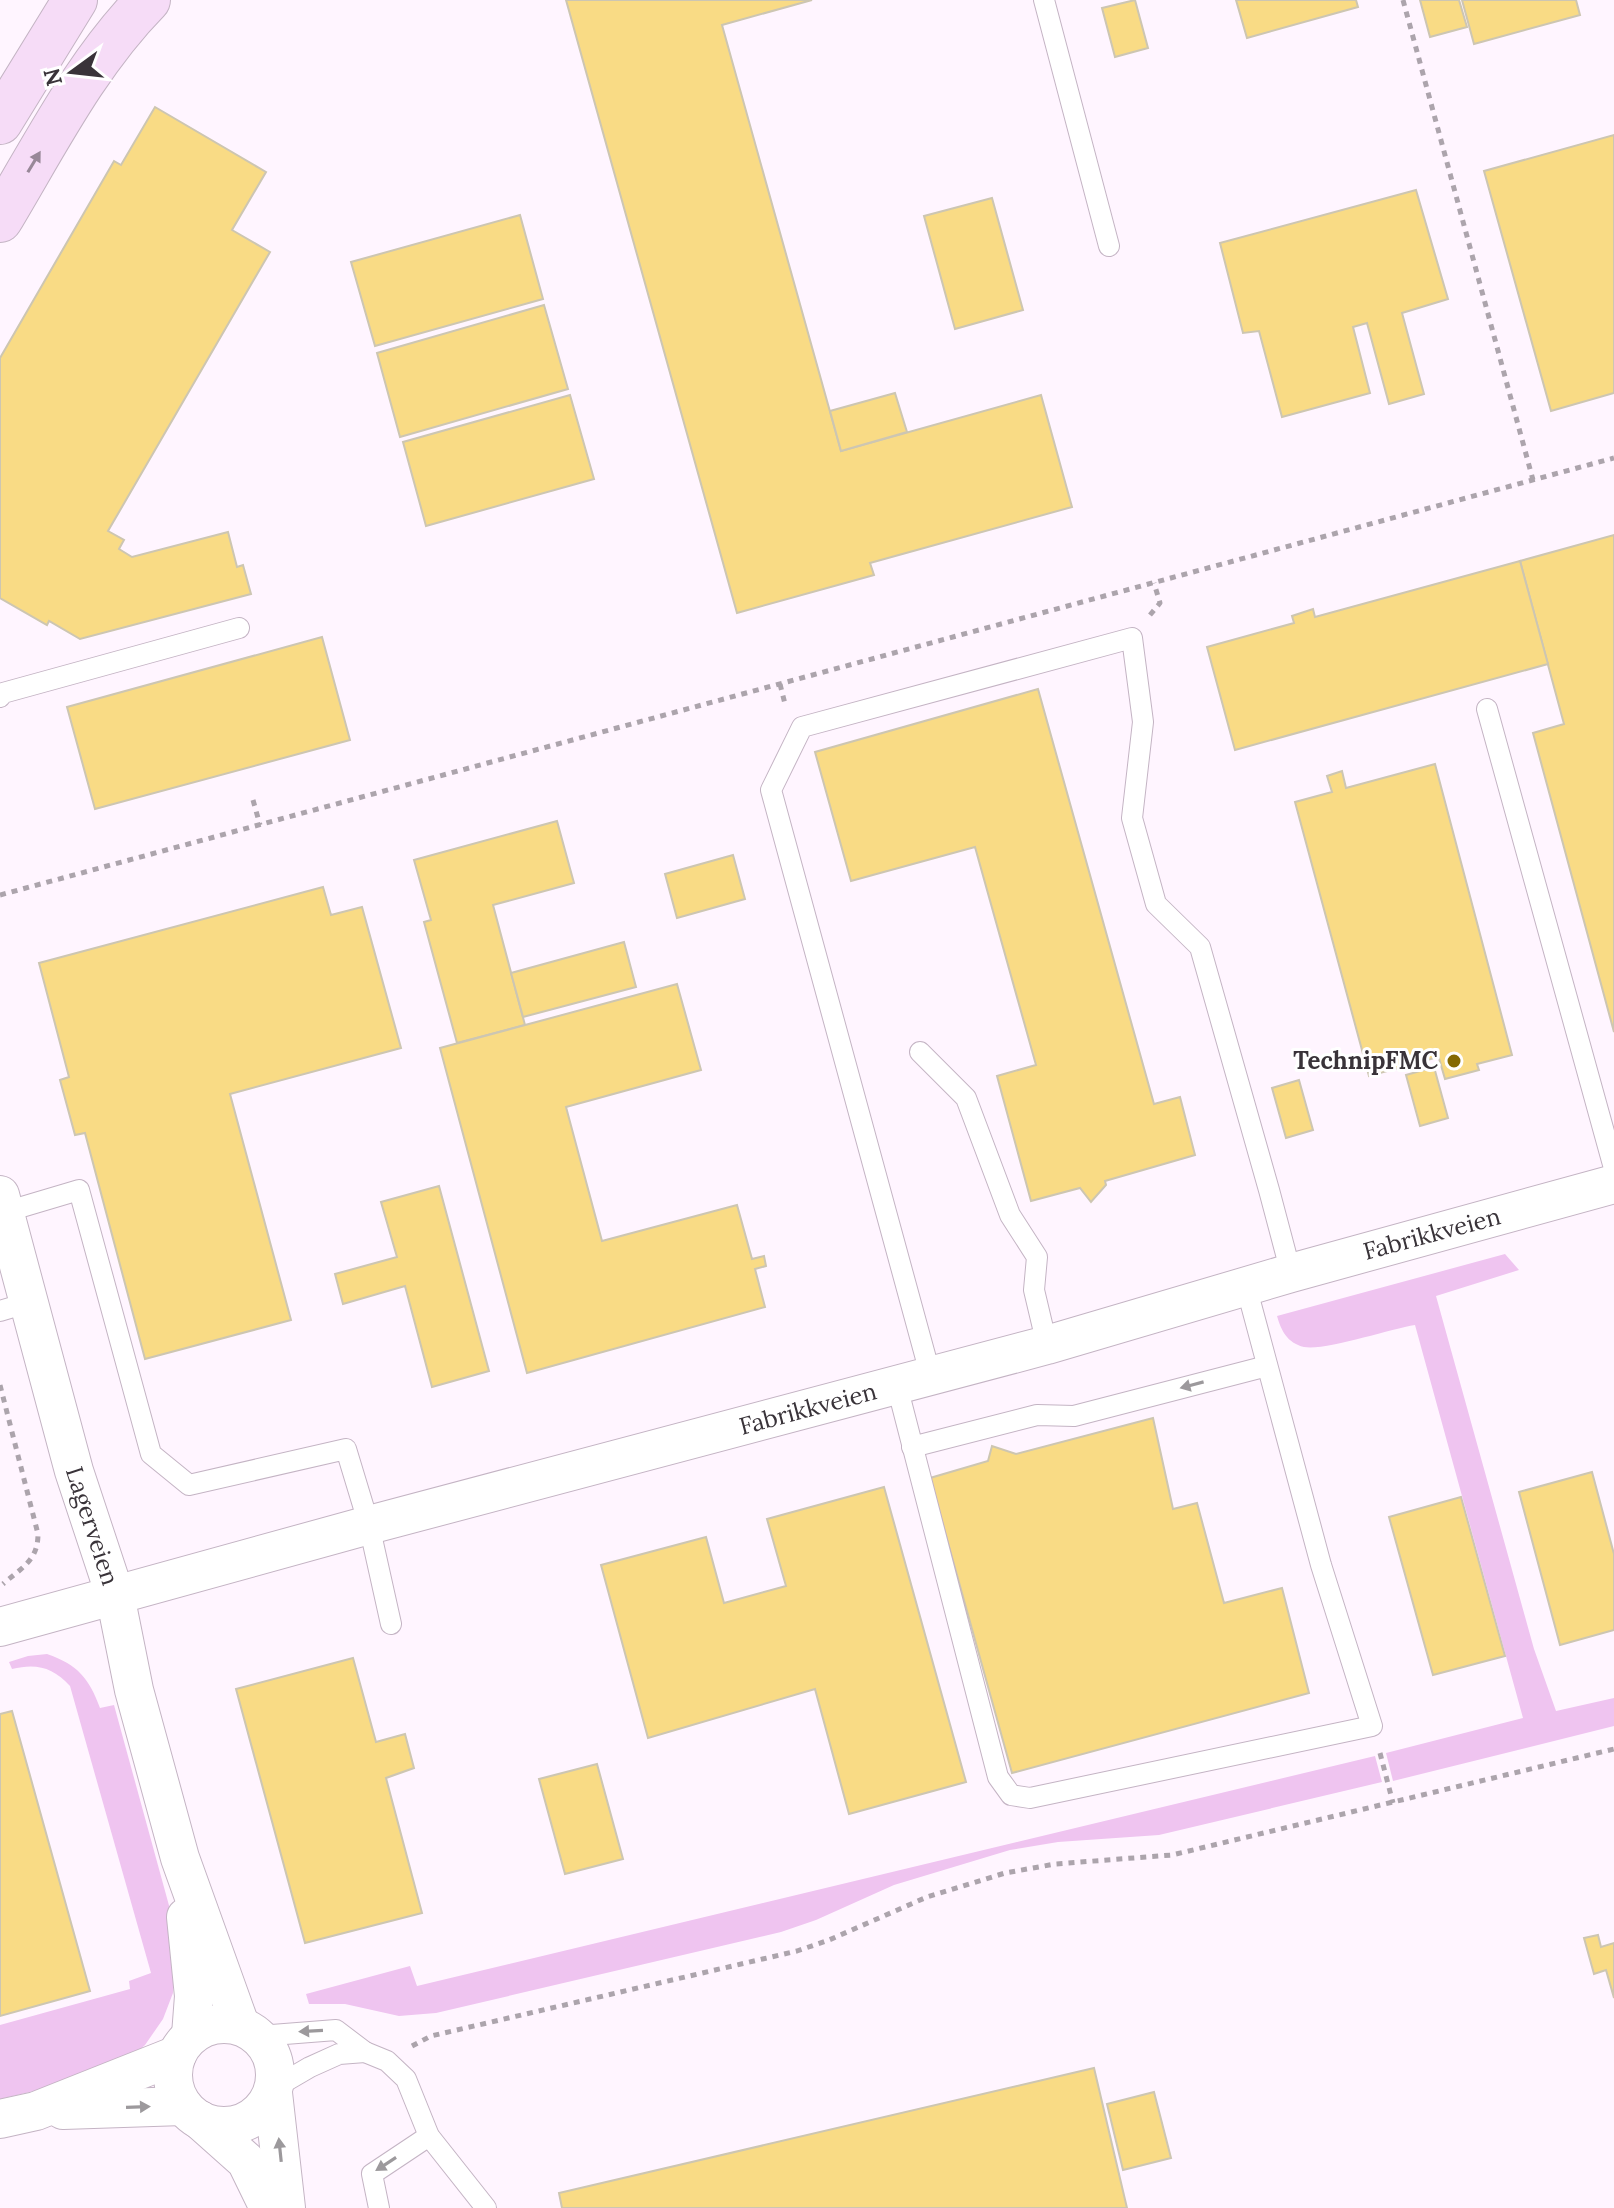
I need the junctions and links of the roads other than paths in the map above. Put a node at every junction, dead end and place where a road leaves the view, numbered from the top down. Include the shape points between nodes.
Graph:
1 (75, 0) edge
2 (148, 0) edge
3 (1044, 0) edge
4 (0, 122) edge
5 (0, 220) edge
6 (1109, 246) dead end
7 (239, 628) dead end
8 (0, 697) edge
9 (1487, 709) dead end
10 (920, 1052) dead end
11 (1614, 1168) edge
12 (1614, 1184) edge
13 (2, 1204) edge
14 (1291, 1273) junction
15 (1246, 1286) junction
16 (15, 1307) edge
17 (1047, 1345) junction
18 (1267, 1366) junction
19 (914, 1381) junction
20 (912, 1447) junction
21 (369, 1525) junction
22 (115, 1595) junction
23 (391, 1624) dead end
24 (0, 1627) edge
25 (180, 1858) junction
26 (250, 2031) junction
27 (184, 2045) junction
28 (365, 2052) junction
29 (273, 2090) junction
30 (192, 2113) junction
31 (18, 2115) edge
32 (429, 2136) junction
33 (269, 2208) edge
34 (286, 2208) edge
35 (379, 2208) edge
36 (486, 2208) edge

1 - 4 main road
5 -> 2 main road via 91,70
3 - 6 lane
7 - 8 lane
9 - 11 lane
10 - 17 lane via 966,1098 1010,1215 1037,1257 1034,1290
12 - 14 street, Fabrikkveien
13 - 16 street, Lagerveien
13 - 21 lane via 79,1190 151,1454 189,1485 346,1449
14 - 15 street, Fabrikkveien
14 - 19 lane via 1200,947 1156,904 1132,818 1143,722 1132,638 802,727 771,790
15 - 17 street, Fabrikkveien
15 - 18 lane
16 - 22 street, Lagerveien
17 - 19 street, Fabrikkveien
18 -> 20 lane via 1074,1416 1037,1415
18 - 20 lane via 1372,1726 1030,1798 1011,1795 998,1777
19 - 20 lane
19 - 21 street, Fabrikkveien
21 - 22 street, Fabrikkveien
21 - 23 lane
22 - 24 street, Fabrikkveien
22 - 25 street, Lagerveien via 134,1690
25 - 26 street, Lagerveien
25 - 27 street, Lagerveien via 194,1996
26 - 27 street via 214,2024
28 -> 26 lane via 336,2030
26 - 29 street via 274,2060
27 - 30 street via 173,2081
27 - 31 street
28 - 29 lane via 339,2054
28 - 32 lane via 387,2061 406,2079
29 - 30 street via 256,2116 243,2123 229,2126
34 -> 29 street
31 -> 30 street
30 - 33 street via 246,2161
32 -> 35 lane via 372,2174
32 - 36 lane

